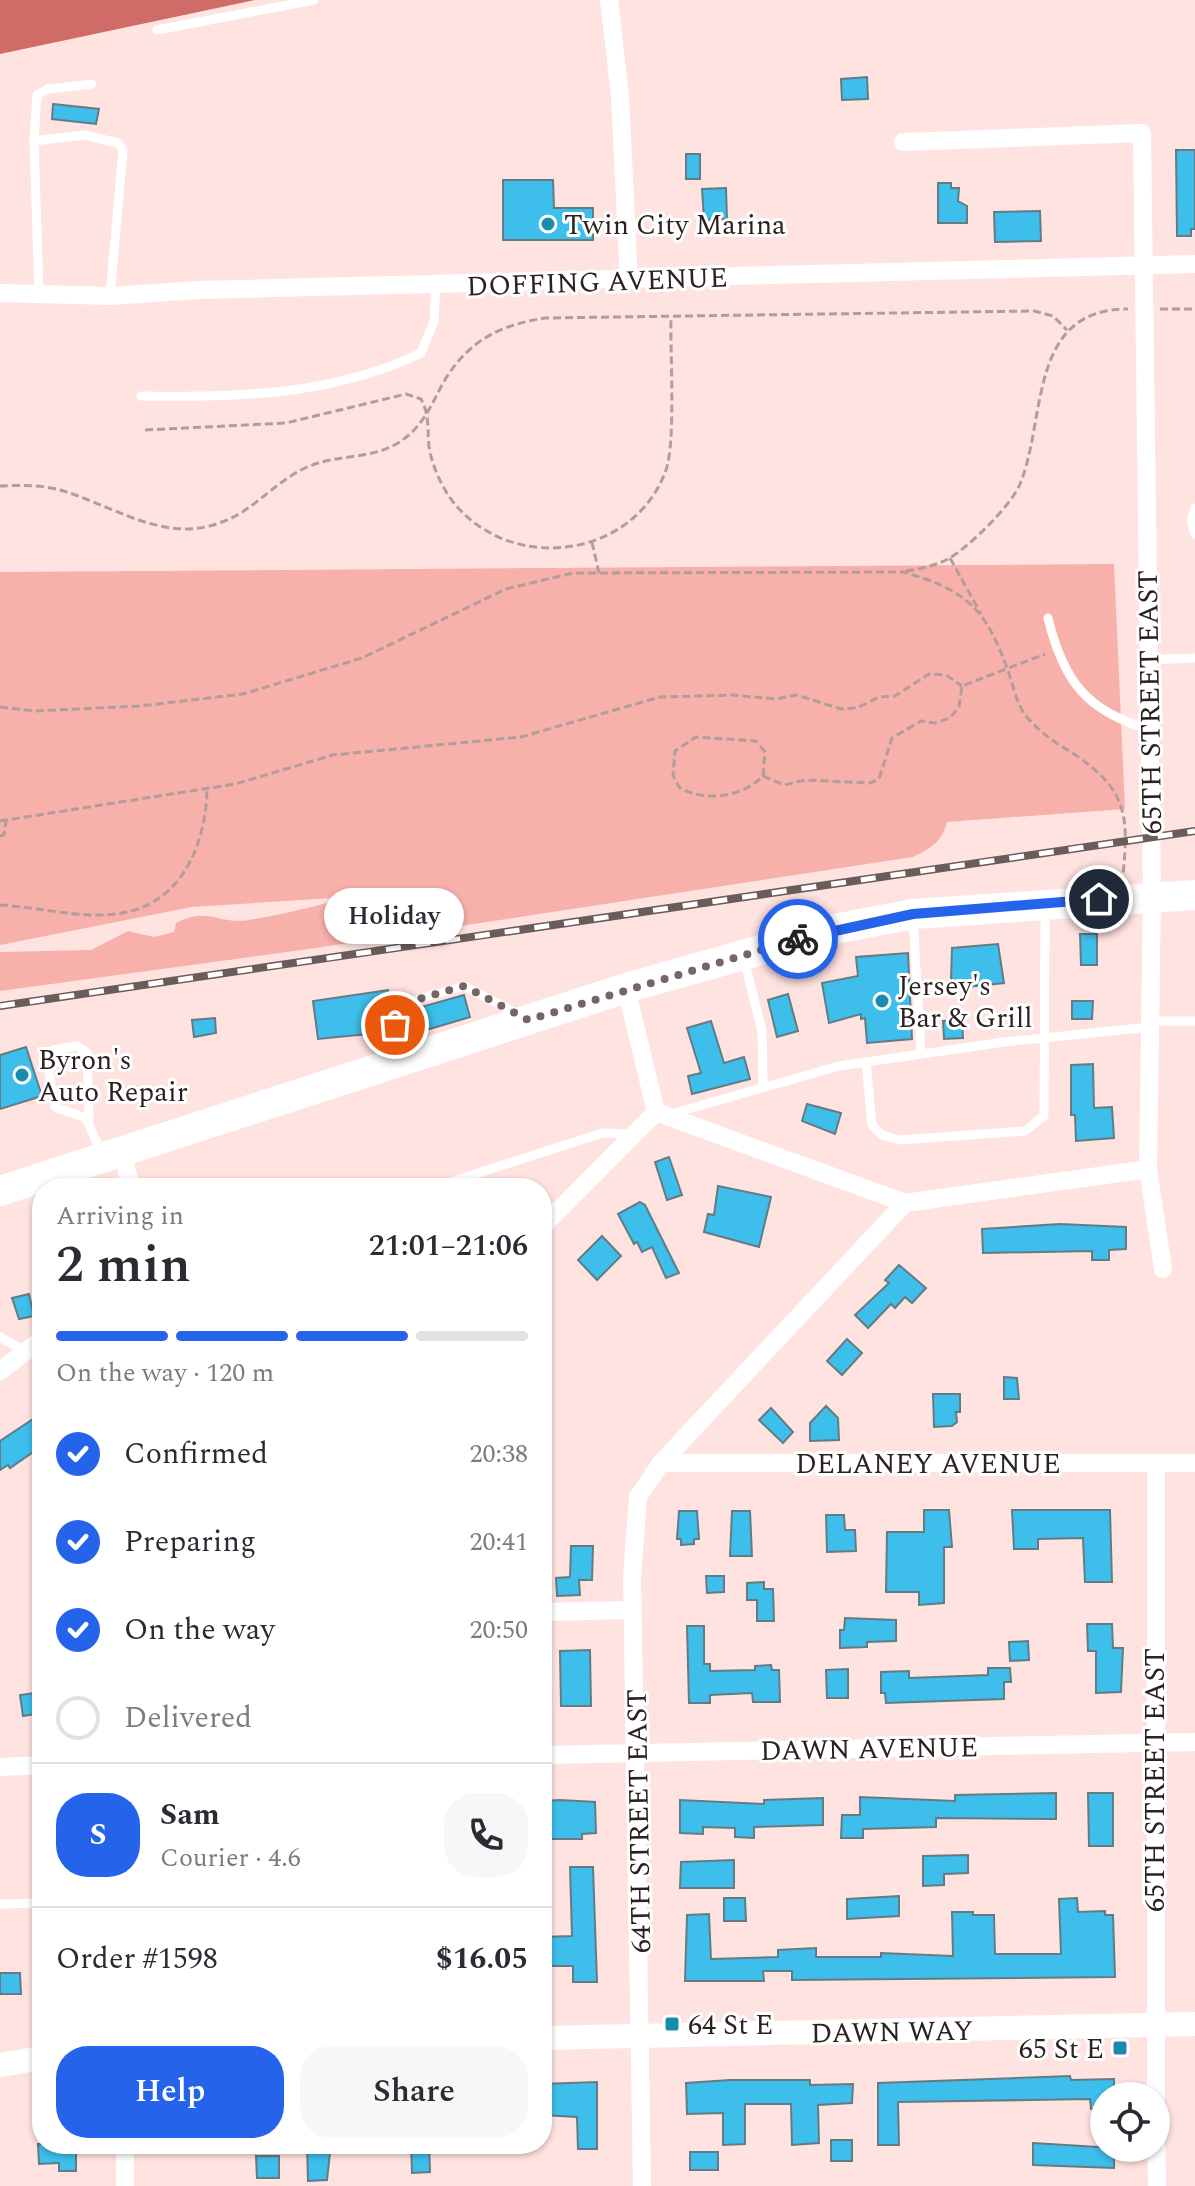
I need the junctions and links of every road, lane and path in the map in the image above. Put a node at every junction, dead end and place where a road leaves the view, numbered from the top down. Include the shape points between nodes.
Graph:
1 (314, 0) edge
2 (609, 0) edge
3 (157, 30) dead end
4 (92, 84) dead end
5 (34, 141) junction
6 (903, 142) dead end
7 (1195, 264) edge
8 (1144, 267) junction
9 (629, 281) junction
10 (436, 286) junction
11 (0, 293) edge
12 (39, 294) junction
13 (110, 296) junction
14 (1145, 309) junction
15 (1195, 309) edge
16 (671, 317) junction
17 (1067, 330) junction
18 (141, 396) dead end
19 (429, 414) junction
20 (145, 430) dead end
21 (0, 486) edge
22 (1195, 508) edge
23 (1195, 534) edge
24 (592, 542) junction
25 (950, 558) junction
26 (903, 572) junction
27 (599, 573) junction
28 (983, 618) junction
29 (1048, 618) dead end
30 (1056, 649) junction
31 (1195, 658) edge
32 (1148, 660) junction
33 (1007, 669) junction
34 (962, 686) junction
35 (0, 707) edge
36 (1148, 729) junction
37 (763, 776) junction
38 (207, 789) junction
39 (0, 821) edge
40 (6, 821) junction
41 (0, 836) edge
42 (1151, 886) junction
43 (1195, 895) edge
44 (1044, 903) junction
45 (0, 905) edge
46 (913, 914) junction
47 (742, 955) junction
48 (626, 988) junction
49 (528, 1020) junction
50 (1195, 1021) edge
51 (1150, 1024) junction
52 (1044, 1039) junction
53 (921, 1053) junction
54 (866, 1062) junction
55 (383, 1066) junction
56 (763, 1085) junction
57 (660, 1114) junction
58 (89, 1121) junction
59 (634, 1134) junction
60 (112, 1154) junction
61 (1148, 1169) junction
62 (39, 1178) edge
63 (125, 1178) edge
64 (463, 1178) edge
65 (32, 1180) edge
66 (0, 1191) edge
67 (905, 1203) junction
68 (552, 1217) edge
69 (1163, 1269) dead end
70 (0, 1337) edge
71 (32, 1347) edge
72 (26, 1352) junction
73 (0, 1371) edge
74 (661, 1463) junction
75 (1195, 1463) edge
76 (1156, 1464) junction
77 (632, 1610) junction
78 (552, 1612) edge
79 (1154, 1742) junction
80 (1195, 1742) edge
81 (637, 1753) junction
82 (552, 1755) edge
83 (32, 1765) edge
84 (0, 1767) edge
85 (32, 1903) edge
86 (0, 1904) edge
87 (1155, 2024) junction
88 (1195, 2024) edge
89 (643, 2037) junction
90 (552, 2038) edge
91 (32, 2060) edge
92 (0, 2065) edge
93 (1156, 2082) edge
94 (125, 2154) edge
95 (1157, 2162) edge
96 (125, 2186) edge
97 (642, 2186) edge
98 (1157, 2186) edge

1 - 3 lane
2 - 9 street via 620,96
4 - 5 lane via 37,95
5 - 12 lane
5 - 13 lane via 84,135 118,143 123,150
6 - 8 street, 65TH STREET EAST via 1142,133
7 - 8 street, DOFFING AVENUE
8 - 9 street, DOFFING AVENUE
8 - 14 street, 65TH STREET EAST
9 - 10 street, DOFFING AVENUE
10 - 13 street, DOFFING AVENUE
10 - 18 lane via 434,321 421,353 389,369 310,390 235,397
11 - 12 street, DOFFING AVENUE
12 - 13 street, DOFFING AVENUE
14 - 15 path
14 - 17 path via 1094,315
14 - 32 street, 65TH STREET EAST
16 - 17 path via 1034,311 1053,316
16 - 19 path via 545,318 508,324 475,344 447,378
16 - 24 path via 667,466 653,497 630,523
17 - 25 path via 1043,378 1019,488
19 - 20 path via 421,399 406,394 286,423
19 - 21 path via 401,441 376,453 338,457 302,469 221,523 181,529 153,525 56,489
19 - 24 path via 429,447 441,483 461,511 489,532 527,546 559,550
22 - 23 lane
24 - 27 path
25 - 26 path
25 - 28 path
26 - 27 path
26 - 28 path via 967,600
27 - 35 path via 573,573 506,589 362,658 243,694 125,707
28 - 33 path via 993,628
29 - 30 lane
30 - 33 path
30 - 36 lane via 1090,701 1123,722
31 - 32 lane
32 - 36 street, 65TH STREET EAST
33 - 34 path
33 - 42 path via 1024,714 1046,737 1101,776 1125,809 1123,878
34 - 37 path via 959,707 950,718 921,721 892,738 879,779 784,785
34 - 38 path via 946,675 929,674 895,696 841,709 797,695 650,699 521,737 333,755
36 - 42 street, 65TH STREET EAST
37 - 37 path via 750,788 734,792 689,794 673,775 675,751 696,737 756,741 765,752
38 - 40 path
38 - 45 path via 201,837 184,875 165,895 131,911 95,914
39 - 40 path
40 - 41 path
42 - 43 main road
42 - 44 main road
42 - 51 street, 65TH STREET EAST
44 - 46 main road
44 - 52 lane
46 - 47 main road
46 - 53 lane
47 - 48 main road
47 - 56 lane via 760,1020
48 - 49 main road
48 - 57 street
49 - 55 main road
49 - 55 lane via 464,986 401,1004
50 - 51 lane
51 - 52 lane
51 - 61 street, 65TH STREET EAST
52 - 53 lane
52 - 54 lane via 1044,1116 1025,1131 899,1140 882,1135 872,1125
53 - 54 lane
54 - 56 lane
55 - 60 main road
56 - 57 lane
57 - 59 street
57 - 67 street
58 - 58 lane via 55,1107 47,1060 53,1050 77,1046 87,1053
58 - 60 lane
59 - 64 lane via 602,1133
59 - 68 street
60 - 62 main road
60 - 63 street
61 - 67 street
61 - 69 street, 65TH STREET EAST
65 - 66 main road
67 - 74 street, 64TH STREET EAST
70 - 72 lane
71 - 72 street
72 - 73 street
74 - 76 street, DELANEY AVENUE
74 - 77 street, 64TH STREET EAST via 638,1497
75 - 76 street, DELANEY AVENUE
76 - 79 street, 65TH STREET EAST
77 - 78 street
77 - 81 street, 64TH STREET EAST
79 - 80 street, DAWN AVENUE
79 - 81 street, DAWN AVENUE
79 - 87 street, 65TH STREET EAST
81 - 82 street, DAWN AVENUE
81 - 89 street, 64TH STREET EAST
83 - 84 street
85 - 86 lane
87 - 88 street, DAWN WAY
87 - 89 street, DAWN WAY
87 - 93 street, 65TH STREET EAST
89 - 90 street, DAWN WAY
89 - 97 street, 64TH STREET EAST
91 - 92 street
94 - 96 street
95 - 98 street

